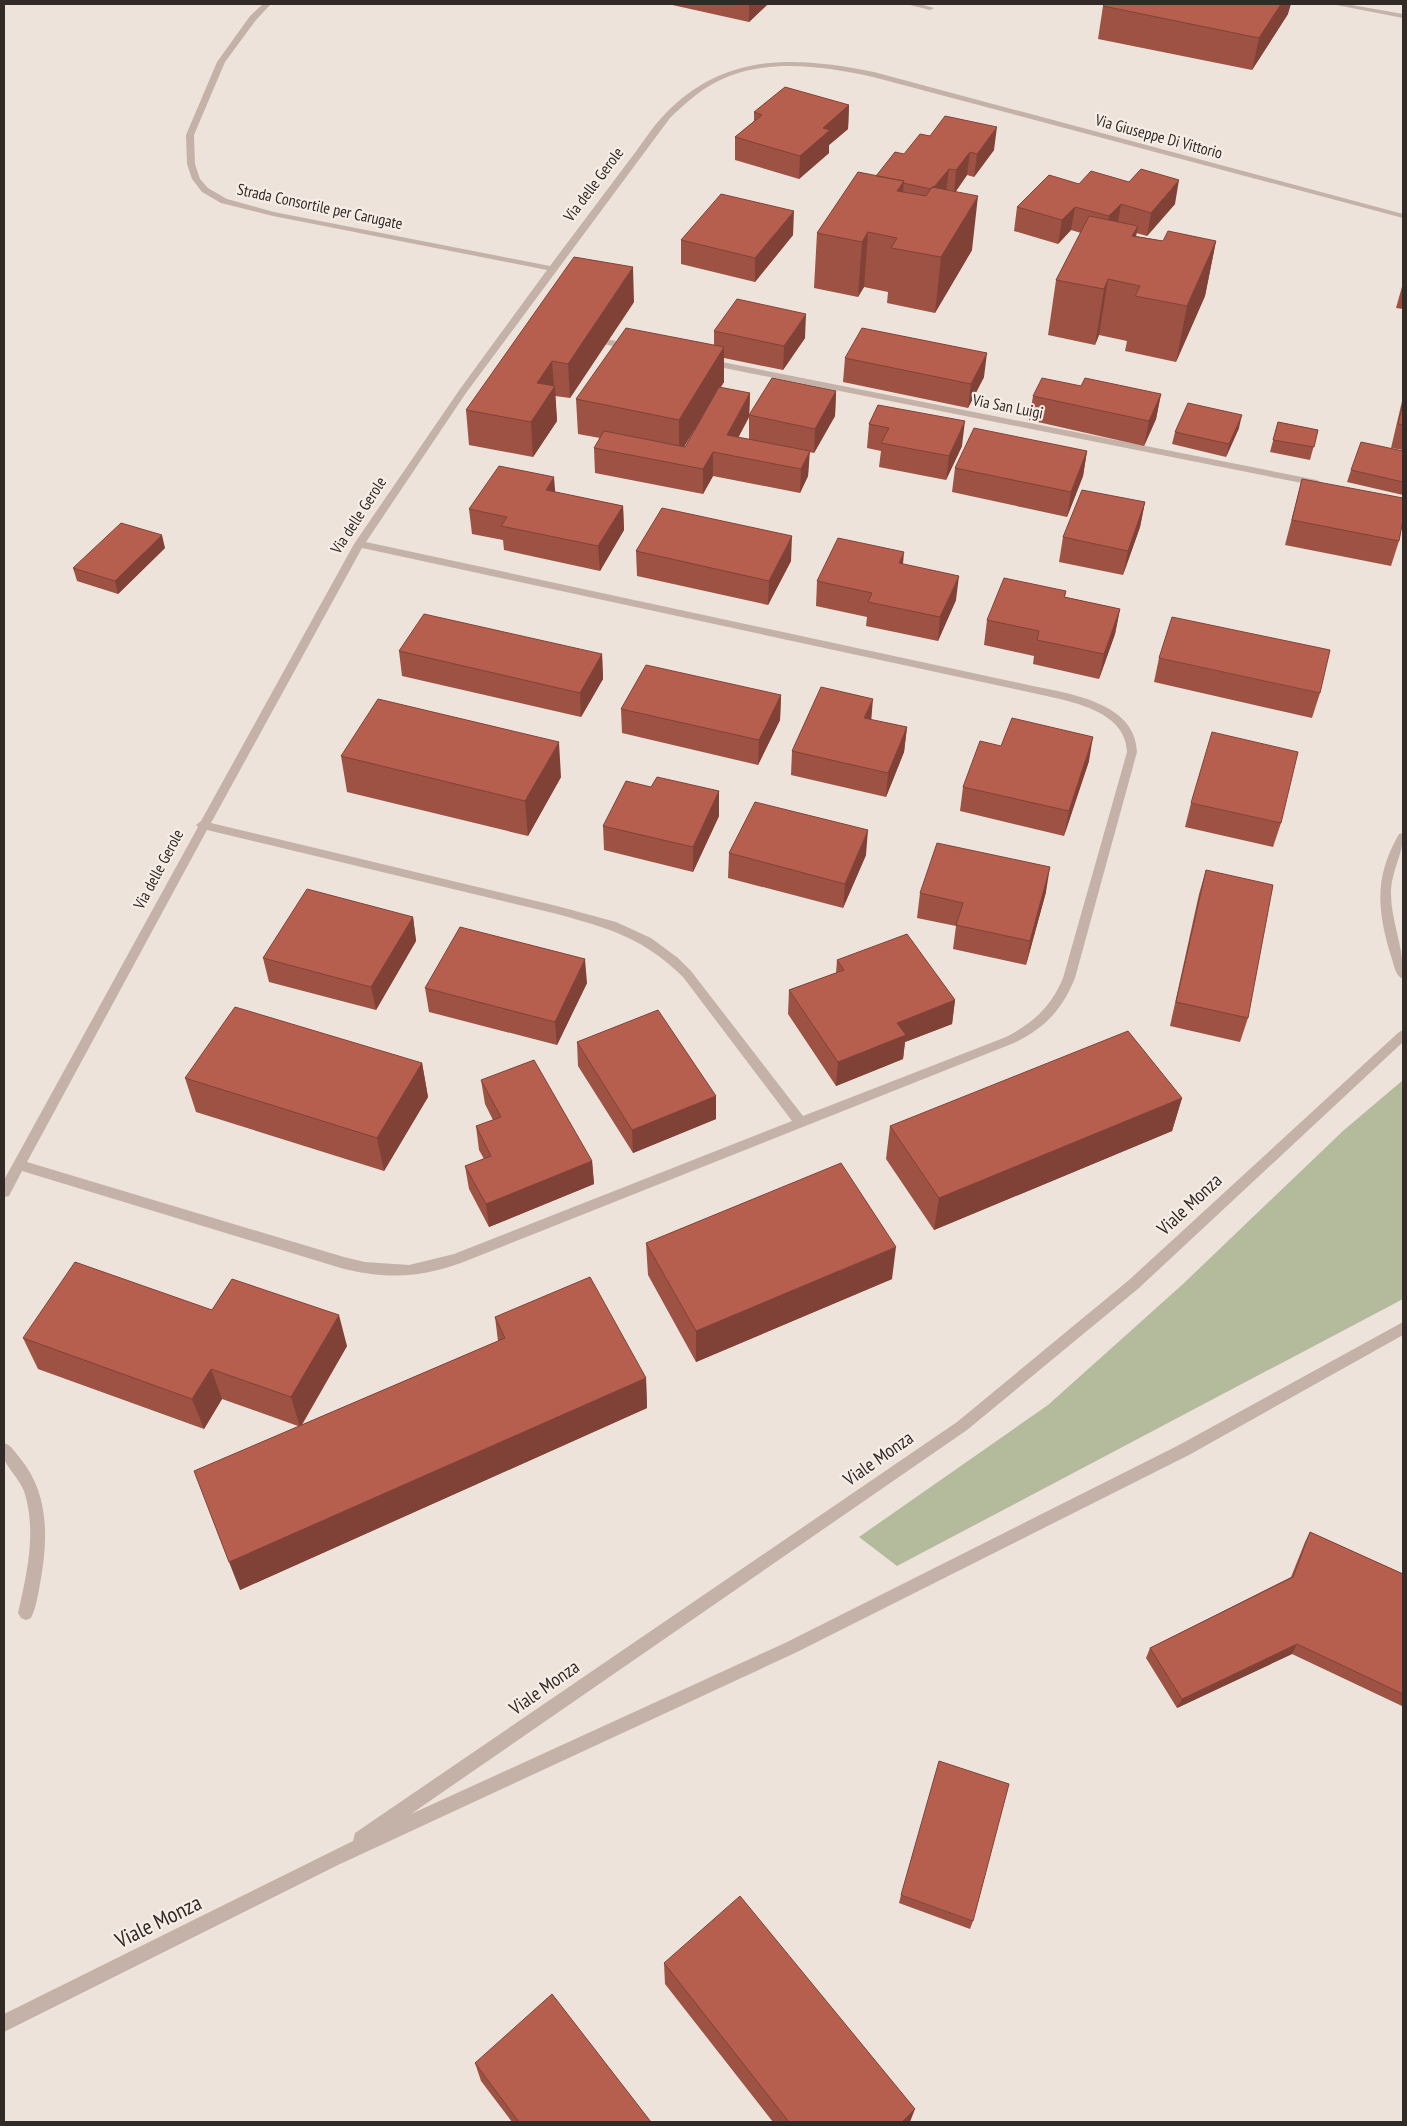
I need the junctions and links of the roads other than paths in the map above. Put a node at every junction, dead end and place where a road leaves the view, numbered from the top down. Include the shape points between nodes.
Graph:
1 (267, 4) edge
2 (910, 4) edge
3 (1335, 4) edge
4 (930, 8) dead end
5 (1403, 16) edge
6 (908, 82) joint
7 (1403, 216) edge
8 (552, 269) junction
9 (607, 342) edge
10 (646, 350) edge
11 (694, 359) edge
12 (1326, 485) edge
13 (359, 544) junction
14 (202, 826) junction
15 (1403, 837) edge
16 (1403, 974) edge
17 (1403, 1035) edge
18 (800, 1122) junction
19 (19, 1165) junction
20 (4, 1192) edge
21 (1403, 1328) edge
22 (4, 1449) edge
23 (26, 1613) dead end
24 (332, 1859) junction
25 (4, 2022) edge

1 - 8 street, Strada Consortile per Carugate via 221,62 190,135 191,164 196,180 205,190 224,201 273,214
2 - 4 street
3 - 5 street
6 - 7 street, Via Giuseppe Di Vittorio
6 - 8 street, Via delle Gerole via 835,65 802,62 761,64 711,81 686,96 667,116
8 - 13 street, Via delle Gerole
9 - 10 street
11 - 12 street, Via San Luigi
13 - 14 street, Via delle Gerole
13 - 18 street via 1055,695 1091,705 1109,714 1130,734 1129,765 1069,978 1057,1005 1047,1017 1023,1034
14 - 18 street via 556,910 612,926 647,941 687,974
14 - 19 street, Via delle Gerole
15 - 16 street via 1387,869 1386,891 1386,912
17 - 24 street, Viale Monza via 1134,1284 962,1426
18 - 19 street via 478,1252 409,1271 344,1263
19 - 20 street, Via delle Gerole
21 - 24 street, Viale Monza via 1184,1450 790,1648
22 - 23 street via 30,1483 37,1510 38,1555
24 - 25 street, Viale Monza

